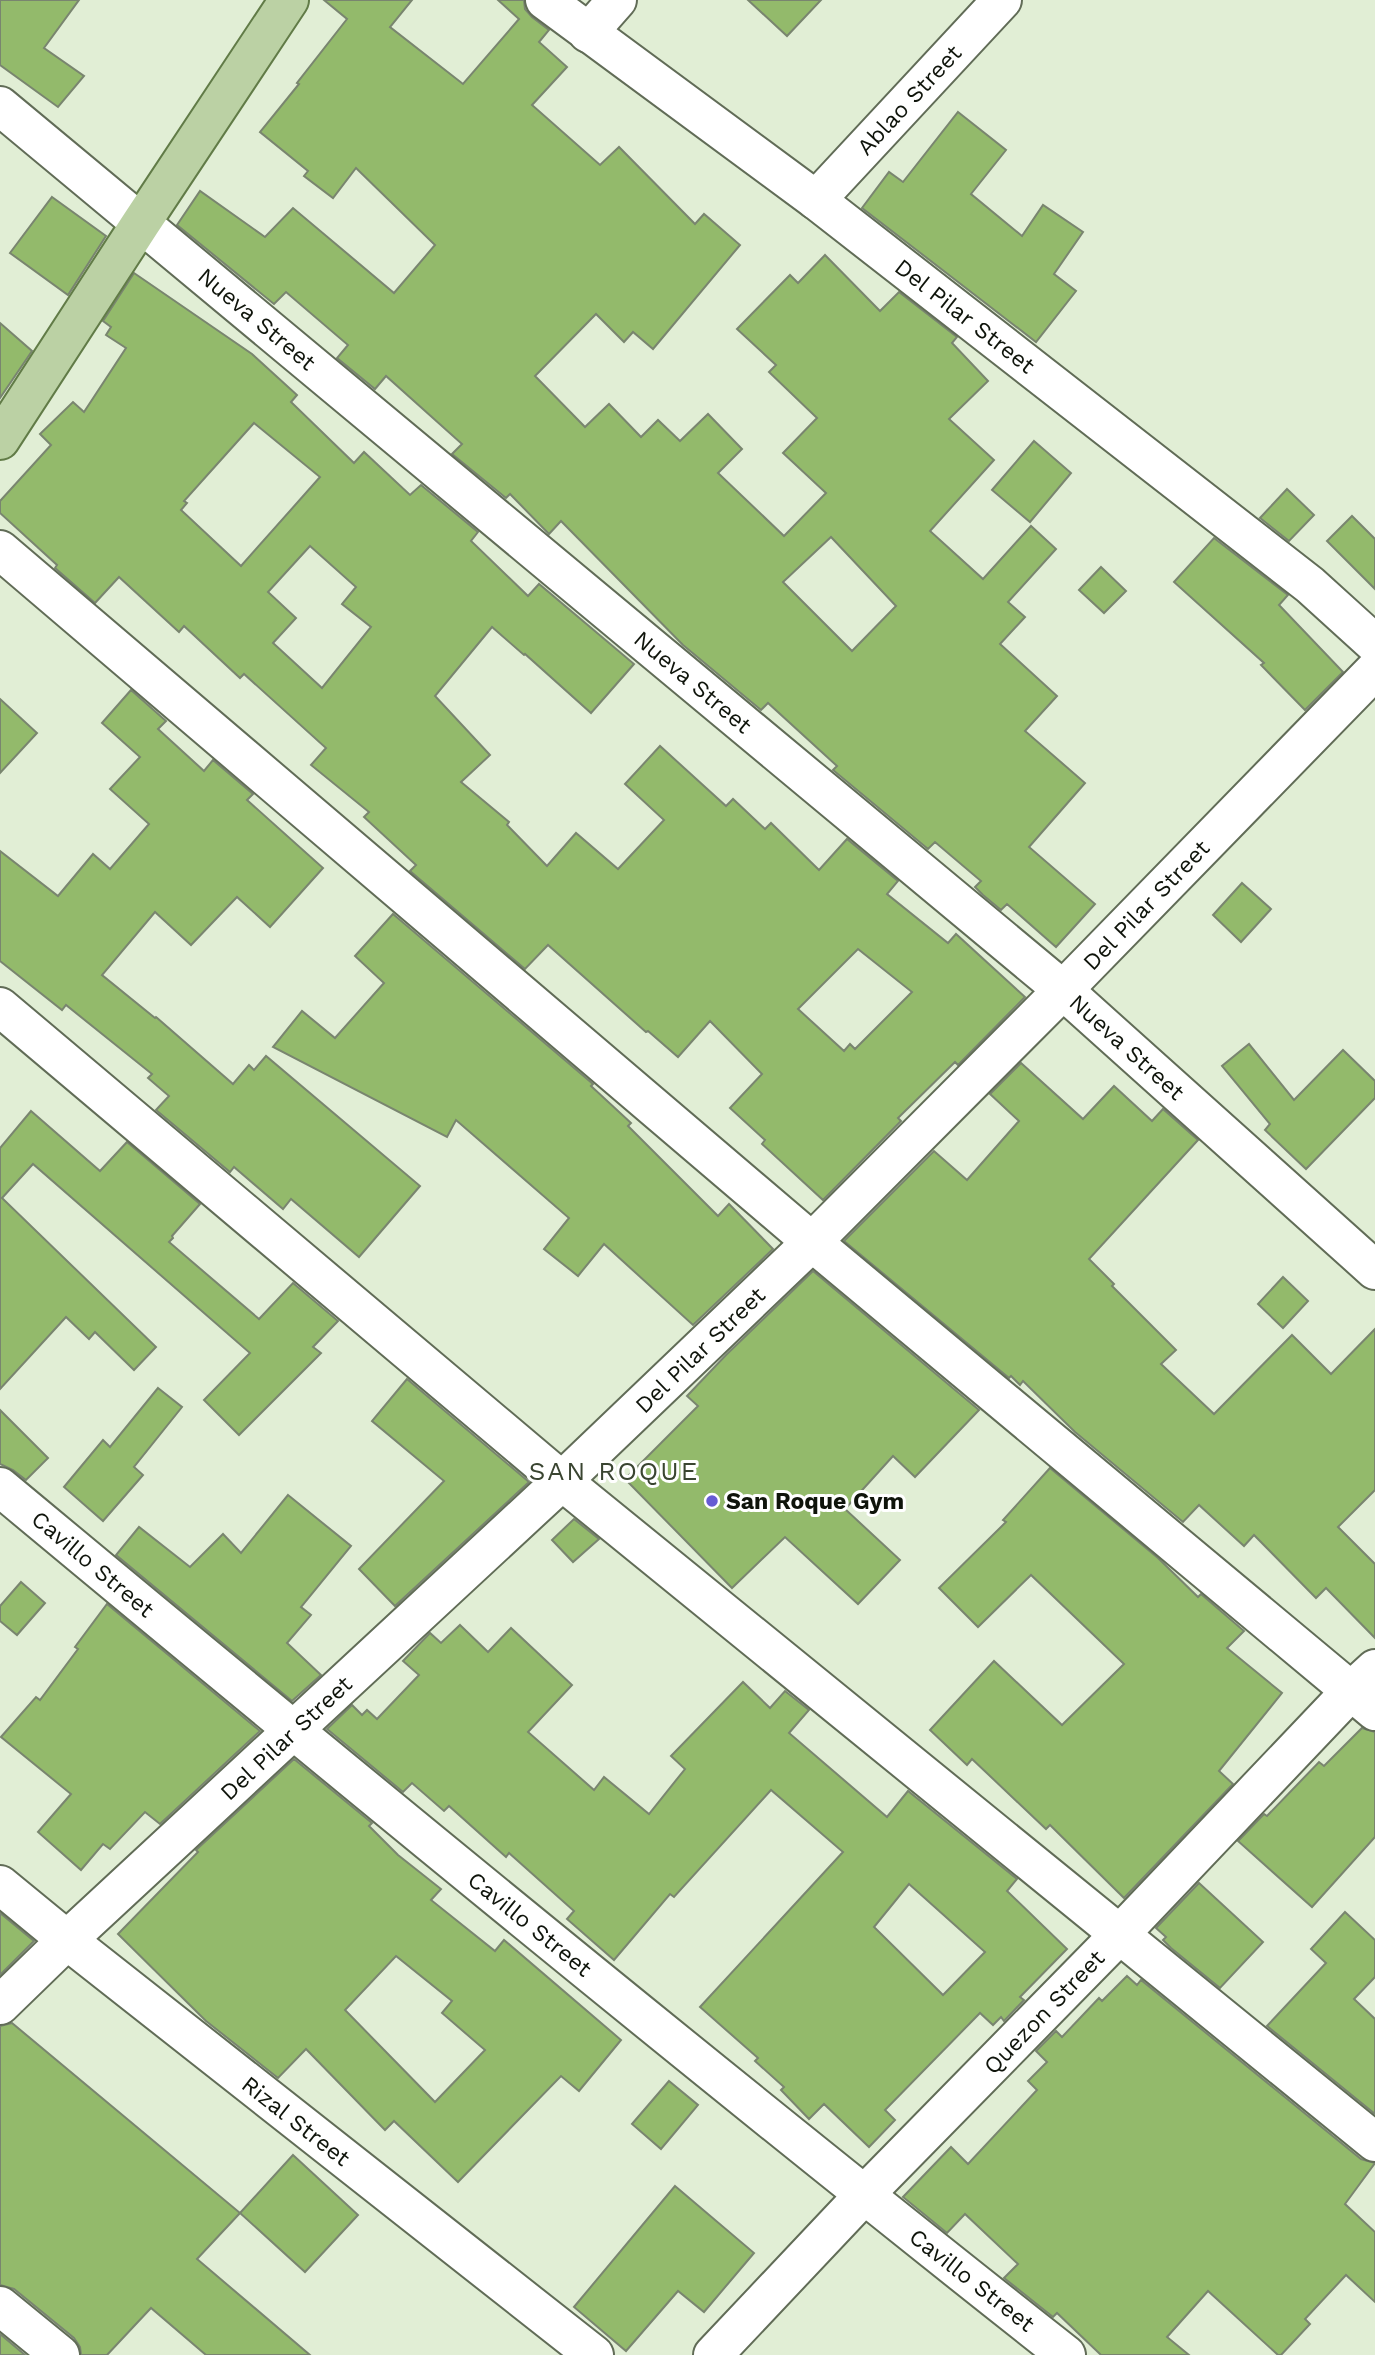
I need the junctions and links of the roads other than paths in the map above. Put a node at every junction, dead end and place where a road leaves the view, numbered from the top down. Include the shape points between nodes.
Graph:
1 (289, 0) edge
2 (545, 0) edge
3 (617, 0) edge
4 (1002, 0) edge
5 (588, 33) junction
6 (0, 106) edge
7 (816, 200) junction
8 (141, 223) junction
9 (0, 440) edge
10 (0, 550) edge
11 (1375, 645) edge
12 (1375, 670) edge
13 (1063, 990) junction
14 (0, 1007) edge
15 (812, 1242) junction
16 (1375, 1270) edge
17 (562, 1481) junction
18 (0, 1487) edge
19 (1367, 1690) edge
20 (293, 1731) junction
21 (0, 1885) edge
22 (1121, 1933) junction
23 (67, 1940) junction
24 (0, 2005) edge
25 (1375, 2142) edge
26 (864, 2195) junction
27 (0, 2306) edge
28 (60, 2355) edge
29 (594, 2355) edge
30 (713, 2355) edge
31 (1066, 2355) edge

1 - 8 main road
2 - 5 street, Del Pilar Street
3 - 5 street
4 - 7 street, Ablao Street
5 - 7 street, Del Pilar Street
6 - 8 street, Nueva Street
7 - 11 street, Del Pilar Street via 1310,585
8 - 9 main road
8 - 13 street, Nueva Street
10 - 15 street
12 - 13 street, Del Pilar Street
13 - 15 street, Del Pilar Street
13 - 16 street, Nueva Street
14 - 17 street
15 - 17 street, Del Pilar Street
15 - 19 street
17 - 20 street, Del Pilar Street
17 - 22 street
18 - 20 street, Cavillo Street
19 - 22 street, Quezon Street
20 - 23 street, Del Pilar Street
20 - 26 street, Cavillo Street
21 - 23 street, Rizal Street
22 - 25 street
22 - 26 street, Quezon Street
23 - 24 street, Del Pilar Street
23 - 29 street, Rizal Street
26 - 30 street, Quezon Street
26 - 31 street, Cavillo Street
27 - 28 street

